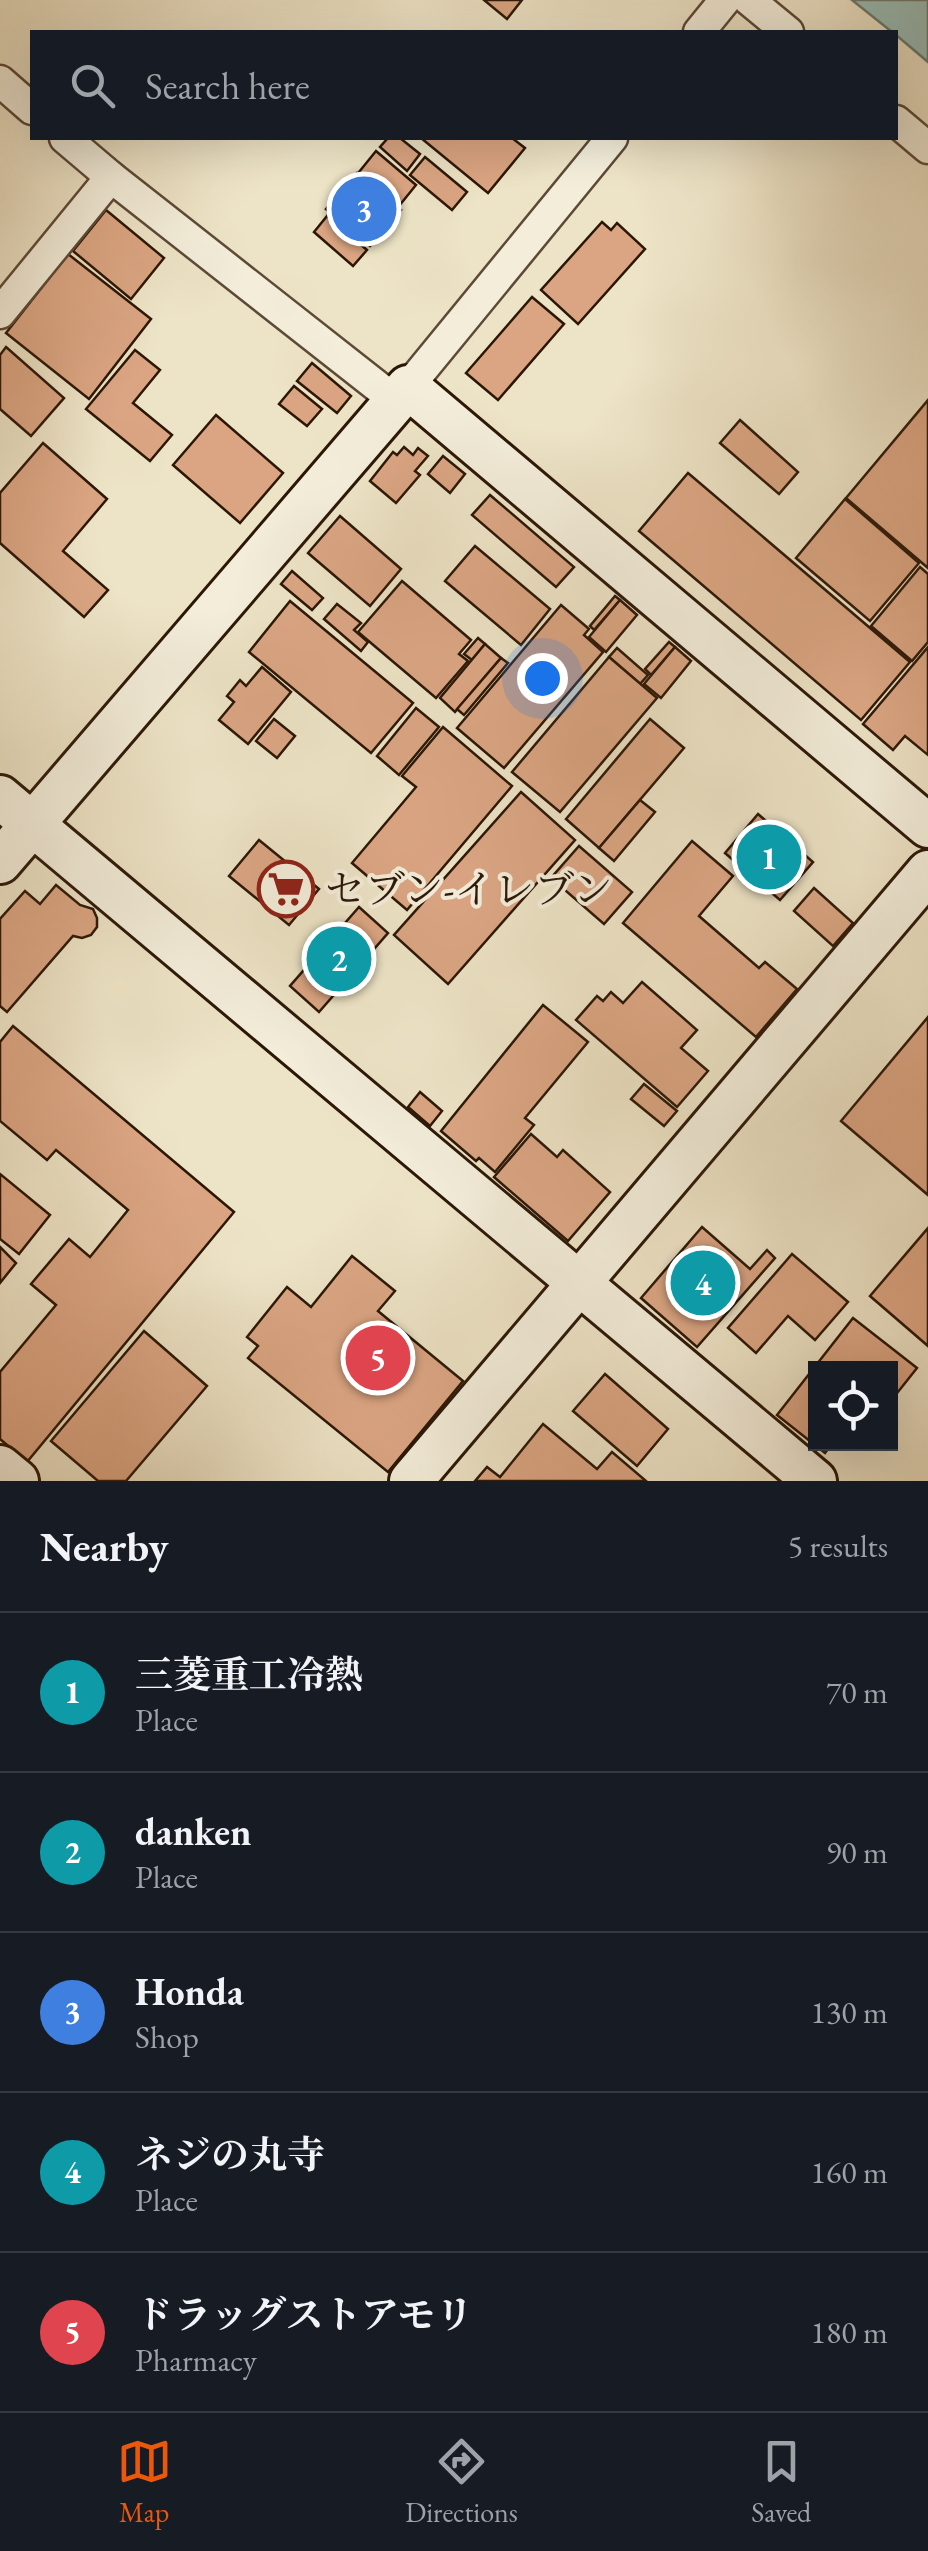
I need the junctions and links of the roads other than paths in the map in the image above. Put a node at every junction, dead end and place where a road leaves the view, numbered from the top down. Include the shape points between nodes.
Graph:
1 (725, 0) edge
2 (749, 0) edge
3 (701, 30) edge
4 (786, 30) edge
5 (0, 81) edge
6 (30, 107) edge
7 (898, 123) edge
8 (67, 140) edge
9 (610, 140) edge
10 (928, 148) edge
11 (111, 177) junction
12 (0, 313) edge
13 (402, 394) junction
14 (0, 797) edge
15 (32, 824) junction
16 (928, 826) edge
17 (0, 862) edge
18 (928, 872) edge
19 (580, 1282) junction
20 (0, 1467) edge
21 (17, 1481) edge
22 (411, 1481) edge
23 (815, 1481) edge

1 - 3 street
2 - 4 street
5 - 6 street
7 - 10 street
8 - 11 street
9 - 13 street
11 - 12 street
11 - 13 street
13 - 15 street
13 - 16 street
14 - 15 street
15 - 17 street
15 - 19 street
18 - 19 street
19 - 22 street
19 - 23 street
20 - 21 street

